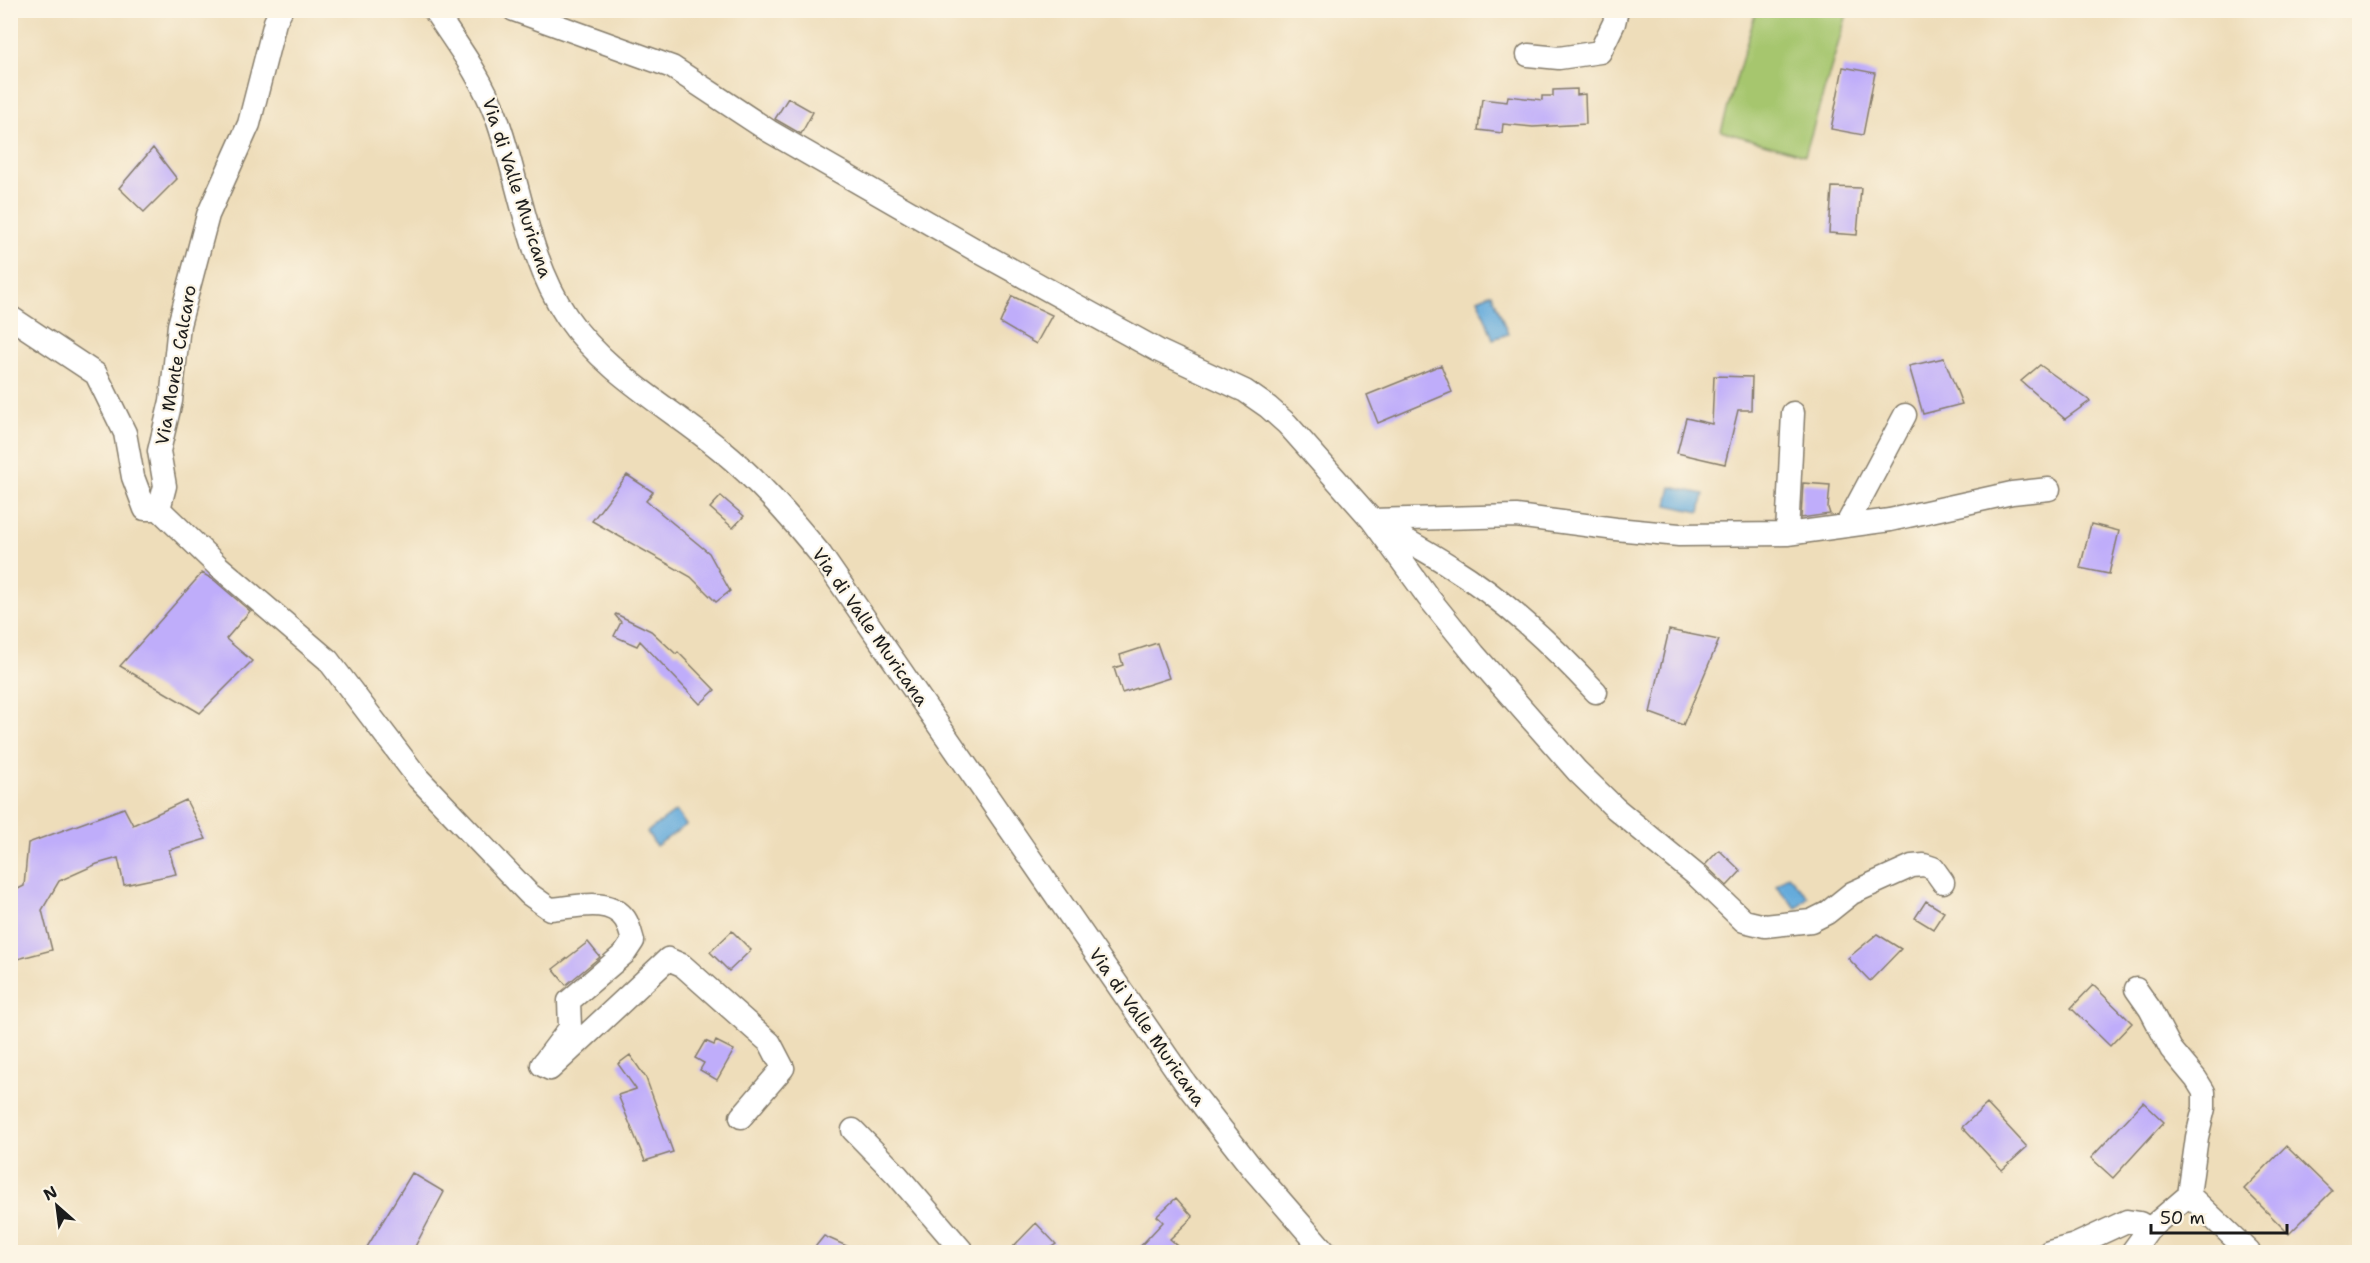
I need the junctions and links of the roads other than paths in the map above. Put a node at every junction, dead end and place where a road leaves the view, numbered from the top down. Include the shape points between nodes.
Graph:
1 (281, 10) edge
2 (434, 10) edge
3 (514, 10) edge
4 (1617, 10) edge
5 (1528, 55) dead end
6 (10, 317) edge
7 (1793, 413) dead end
8 (1905, 415) dead end
9 (2049, 489) dead end
10 (159, 509) junction
11 (1372, 520) junction
12 (1846, 526) junction
13 (1787, 534) junction
14 (1596, 692) dead end
15 (1943, 882) dead end
16 (2136, 989) dead end
17 (741, 1117) dead end
18 (853, 1130) dead end
19 (2189, 1195) junction
20 (2148, 1230) junction
21 (963, 1252) edge
22 (1325, 1252) edge
23 (2049, 1252) edge
24 (2132, 1252) edge
25 (2249, 1252) edge

1 - 10 street, Via Monte Calcaro via 274,22 249,124 208,215 180,325 171,401 159,451 165,486
2 - 22 street, Via di Valle Muricana via 462,50 490,102 542,266 569,320 618,372 758,482 816,549 1186,1084
3 - 11 street via 672,66 769,131 981,253 1159,351 1245,391 1287,424
4 - 5 street via 1600,52 1559,58
6 - 10 street, Via Monte Calcaro via 96,374 124,433 133,477 145,509
7 - 13 street
8 - 12 street
9 - 12 street
10 - 17 street via 328,660 418,778 529,894 550,909 601,905 625,919 633,941 625,953 569,1000 570,1028 542,1065 550,1069 668,959 682,965 770,1043 783,1068
11 - 13 street via 1509,516 1679,535
11 - 14 street via 1497,600 1544,639
11 - 15 street via 1459,636 1577,771 1744,921 1765,926 1811,921 1858,890 1912,866 1933,868
12 - 13 street
16 - 19 street via 2171,1049 2204,1092
18 - 21 street
19 - 20 street
19 - 25 street
20 - 23 street via 2140,1223 2127,1221 2075,1245
20 - 24 street

